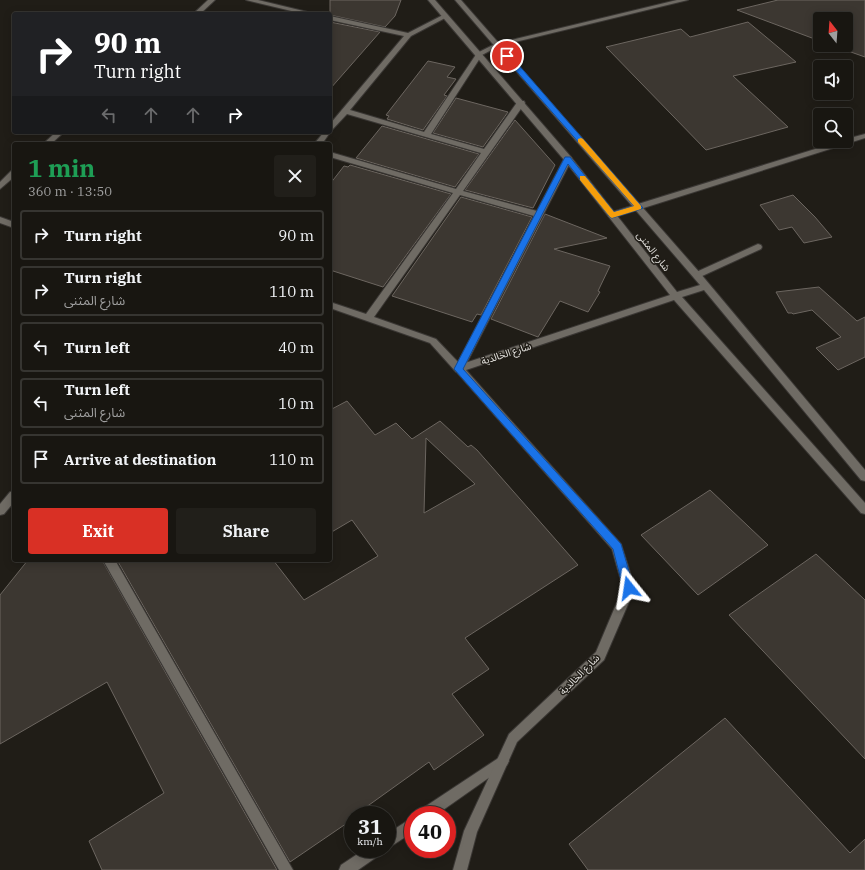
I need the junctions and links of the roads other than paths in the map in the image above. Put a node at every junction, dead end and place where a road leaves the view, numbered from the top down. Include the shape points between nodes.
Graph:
1 (212, 0) edge
2 (249, 0) edge
3 (431, 0) edge
4 (458, 0) edge
5 (685, 0) edge
6 (198, 12) edge
7 (304, 12) edge
8 (445, 16) junction
9 (332, 18) edge
10 (409, 35) junction
11 (497, 44) junction
12 (479, 54) junction
13 (520, 103) junction
14 (345, 111) junction
15 (332, 127) edge
16 (58, 134) edge
17 (326, 134) edge
18 (426, 135) junction
19 (865, 136) edge
20 (49, 142) edge
21 (320, 142) edge
22 (486, 152) junction
23 (332, 155) edge
24 (568, 159) junction
25 (12, 175) edge
26 (0, 186) edge
27 (457, 192) junction
28 (639, 208) junction
29 (538, 214) junction
30 (612, 215) junction
31 (0, 220) edge
32 (12, 224) edge
33 (758, 247) dead end
34 (697, 274) junction
35 (706, 286) junction
36 (676, 297) junction
37 (332, 306) edge
38 (368, 318) junction
39 (459, 369) junction
40 (865, 477) edge
41 (12, 497) edge
42 (865, 510) edge
43 (0, 511) edge
44 (110, 562) edge
45 (503, 761) junction
46 (438, 806) edge
47 (363, 858) edge
48 (286, 870) edge
49 (346, 870) edge
50 (460, 870) edge

1 - 6 street
2 - 7 street
3 - 8 street, شارع المثنى
4 - 11 street, شارع المثنى
5 - 11 street
8 - 10 street
8 - 12 street, شارع المثنى
9 - 10 street
10 - 14 street
11 - 12 street
11 - 28 street, شارع المثنى
12 - 13 street, شارع المثنى
12 - 18 street
13 - 22 street
13 - 24 street, شارع المثنى
14 - 15 street
14 - 18 street
16 - 20 street
17 - 21 street
18 - 22 street
19 - 28 street
22 - 27 street
23 - 27 street
24 - 29 street
24 - 30 street, شارع المثنى
25 - 26 street
27 - 29 street
27 - 38 street
28 - 30 street
28 - 34 street, شارع المثنى
29 - 39 street
30 - 36 street, شارع المثنى
31 - 32 street
33 - 34 street
34 - 35 street, شارع المثنى
35 - 36 street, شارع الخالدية
35 - 40 street, شارع المثنى
36 - 39 street, شارع الخالدية
36 - 42 street, شارع المثنى
37 - 38 street
38 - 39 street via 433,341
39 - 45 street, شارع الخالدية via 617,547 629,588 600,656 513,738
41 - 43 street
44 - 48 street
45 - 46 street
45 - 50 street, شارع الخالدية via 471,831
47 - 49 street

